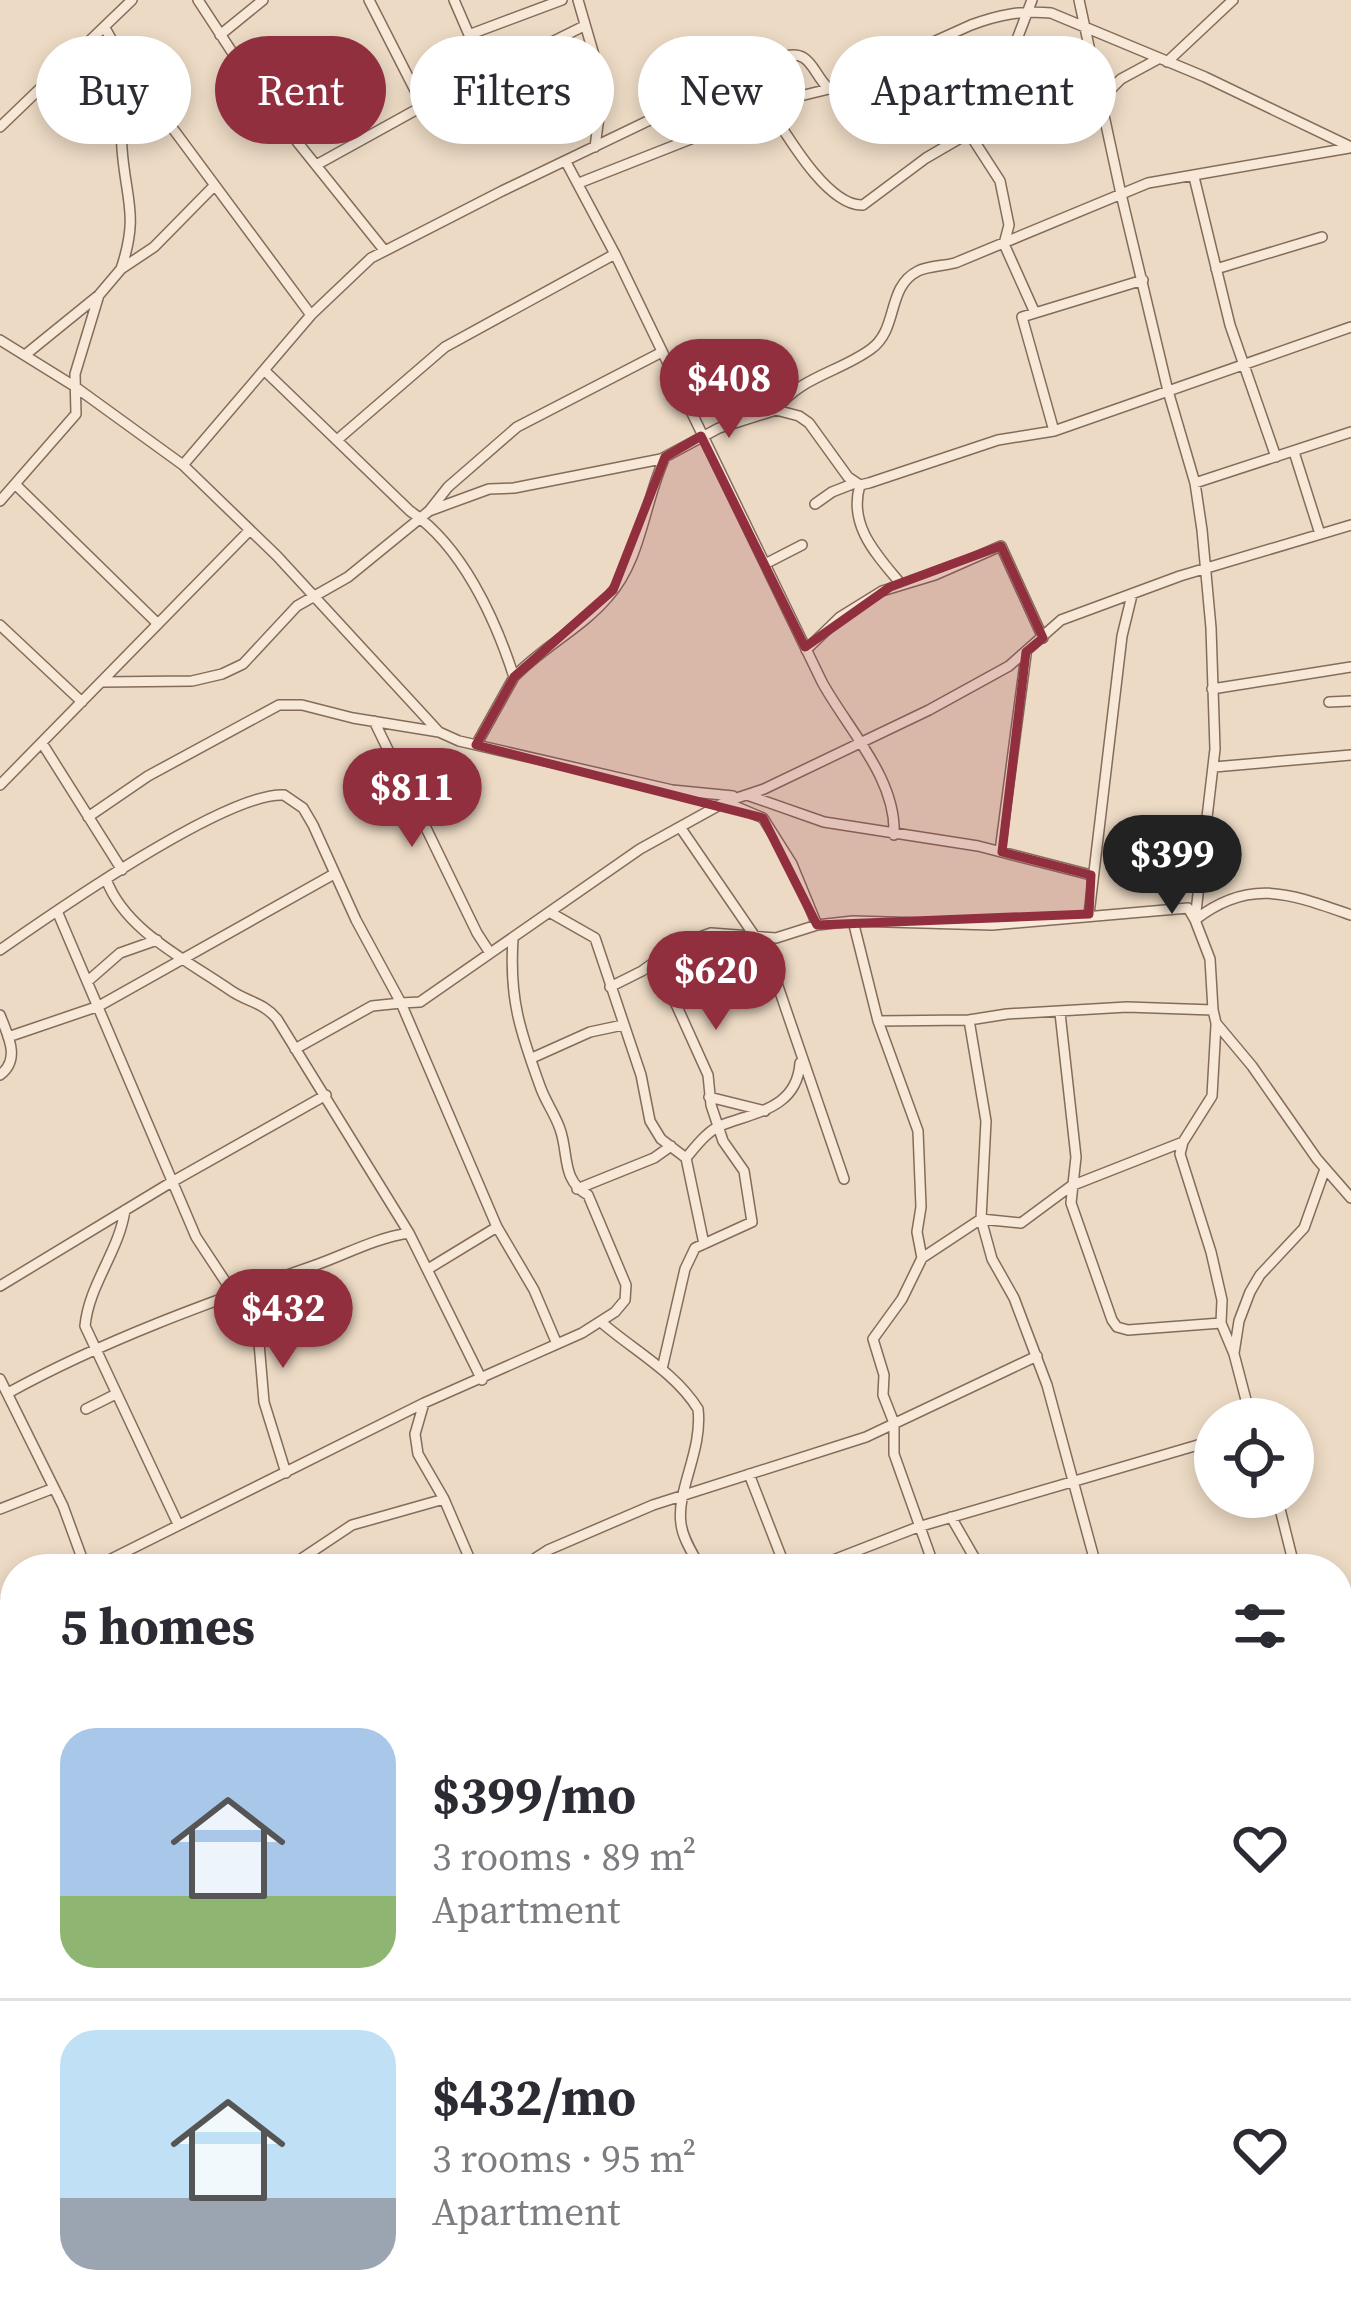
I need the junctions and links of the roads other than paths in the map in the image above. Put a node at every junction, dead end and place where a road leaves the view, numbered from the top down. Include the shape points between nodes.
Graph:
1 (132, 0) edge
2 (198, 0) edge
3 (262, 0) edge
4 (369, 0) edge
5 (454, 0) edge
6 (562, 0) edge
7 (578, 0) edge
8 (1032, 0) edge
9 (1079, 0) edge
10 (1233, 0) edge
11 (1026, 12) junction
12 (584, 26) junction
13 (1085, 27) junction
14 (105, 28) junction
15 (471, 34) joint
16 (220, 35) junction
17 (109, 36) edge
18 (564, 36) edge
19 (947, 36) edge
20 (1017, 36) edge
21 (1087, 36) edge
22 (1163, 60) junction
23 (410, 80) edge
24 (1116, 86) edge
25 (829, 89) joint
26 (805, 95) edge
27 (410, 113) edge
28 (0, 127) edge
29 (122, 144) edge
30 (182, 144) edge
31 (678, 144) edge
32 (795, 144) edge
33 (951, 144) edge
34 (976, 144) edge
35 (1109, 144) edge
36 (595, 147) junction
37 (1351, 147) edge
38 (566, 162) junction
39 (318, 164) junction
40 (1194, 177) junction
41 (579, 183) junction
42 (213, 187) junction
43 (1121, 194) junction
44 (1322, 237) dead end
45 (1004, 244) junction
46 (384, 250) junction
47 (615, 254) junction
48 (121, 269) junction
49 (1216, 269) junction
50 (1143, 280) junction
51 (99, 295) junction
52 (1036, 314) junction
53 (311, 315) junction
54 (1351, 327) edge
55 (2, 344) edge
56 (662, 352) junction
57 (25, 356) junction
58 (1242, 364) junction
59 (264, 370) junction
60 (74, 386) junction
61 (1168, 391) junction
62 (776, 410) junction
63 (1054, 431) junction
64 (1351, 432) edge
65 (701, 436) junction
66 (337, 440) junction
67 (1294, 452) junction
68 (1276, 457) junction
69 (665, 458) junction
70 (183, 465) junction
71 (1195, 483) junction
72 (857, 484) junction
73 (16, 485) junction
74 (0, 501) edge
75 (815, 504) dead end
76 (424, 514) junction
77 (1351, 525) edge
78 (249, 531) junction
79 (1320, 534) junction
80 (802, 545) dead end
81 (765, 564) junction
82 (1207, 568) junction
83 (900, 584) junction
84 (313, 594) junction
85 (1132, 595) junction
86 (158, 624) junction
87 (0, 625) edge
88 (1043, 638) junction
89 (806, 650) junction
90 (1026, 652) junction
91 (1351, 668) edge
92 (514, 676) junction
93 (102, 682) junction
94 (1212, 688) junction
95 (1351, 701) edge
96 (82, 702) junction
97 (1329, 702) dead end
98 (374, 722) junction
99 (440, 731) junction
100 (42, 743) junction
101 (861, 743) junction
102 (476, 745) junction
103 (1351, 755) edge
104 (1214, 767) junction
105 (3, 776) edge
106 (741, 795) junction
107 (725, 802) junction
108 (88, 817) junction
109 (680, 827) junction
110 (894, 835) junction
111 (1000, 851) junction
112 (122, 870) junction
113 (334, 874) junction
114 (1091, 875) junction
115 (106, 880) junction
116 (57, 910) junction
117 (551, 913) junction
118 (1089, 914) junction
119 (1351, 915) edge
120 (1195, 920) junction
121 (853, 921) junction
122 (817, 925) junction
123 (513, 938) junction
124 (759, 938) junction
125 (157, 940) junction
126 (0, 950) edge
127 (490, 953) junction
128 (185, 958) junction
129 (656, 960) junction
130 (88, 981) junction
131 (610, 987) junction
132 (401, 1003) junction
133 (99, 1006) junction
134 (1213, 1010) junction
135 (1060, 1013) junction
136 (0, 1015) edge
137 (969, 1020) junction
138 (878, 1021) junction
139 (1216, 1023) junction
140 (623, 1025) junction
141 (8, 1037) junction
142 (295, 1049) junction
143 (800, 1054) junction
144 (532, 1058) junction
145 (0, 1075) edge
146 (326, 1094) junction
147 (709, 1097) junction
148 (765, 1111) junction
149 (717, 1126) junction
150 (1183, 1142) junction
151 (671, 1146) junction
152 (686, 1158) junction
153 (1325, 1169) junction
154 (844, 1179) dead end
155 (170, 1183) junction
156 (1071, 1186) junction
157 (577, 1189) junction
158 (1351, 1198) edge
159 (125, 1209) junction
160 (981, 1219) junction
161 (497, 1227) junction
162 (409, 1233) junction
163 (704, 1244) junction
164 (922, 1258) junction
165 (428, 1269) junction
166 (0, 1286) edge
167 (235, 1294) junction
168 (601, 1322) junction
169 (1221, 1323) junction
170 (557, 1344) junction
171 (94, 1351) junction
172 (1234, 1354) junction
173 (1037, 1357) junction
174 (662, 1369) junction
175 (0, 1379) edge
176 (482, 1380) junction
177 (8, 1393) junction
178 (116, 1394) junction
179 (1246, 1398) edge
180 (424, 1403) junction
181 (86, 1408) dead end
182 (894, 1423) junction
183 (1194, 1446) edge
184 (286, 1474) junction
185 (749, 1474) junction
186 (1074, 1480) junction
187 (53, 1488) junction
188 (683, 1496) junction
189 (444, 1499) junction
190 (0, 1509) edge
191 (951, 1517) junction
192 (1282, 1518) edge
193 (178, 1524) junction
194 (918, 1526) junction
195 (83, 1554) edge
196 (119, 1554) edge
197 (308, 1554) edge
198 (468, 1554) edge
199 (542, 1554) edge
200 (694, 1554) edge
201 (780, 1554) edge
202 (848, 1554) edge
203 (928, 1554) edge
204 (972, 1554) edge
205 (1092, 1554) edge
206 (1291, 1554) edge

1 - 14 street
2 - 16 street
3 - 16 street
4 - 23 street
5 - 15 street
6 - 15 street
7 - 12 street
8 - 11 street
9 - 13 street
10 - 22 street
11 - 13 street
11 - 19 street
11 - 20 street
12 - 18 street
12 - 36 street via 603,86
13 - 21 street
13 - 22 street
14 - 17 street
14 - 28 street
16 - 39 street
22 - 24 street
22 - 37 street
25 - 26 street
25 - 36 street via 808,58 789,55
27 - 39 street
29 - 48 street via 133,209
30 - 42 street
31 - 41 street
32 - 33 street via 824,185 855,206
34 - 45 street via 1000,181 1009,225
35 - 43 street
36 - 38 street
37 - 40 street
38 - 41 street
38 - 46 street
39 - 46 street
40 - 43 street
40 - 49 street
41 - 47 street
42 - 48 street
42 - 53 street
43 - 45 street
43 - 50 street
44 - 49 street
45 - 52 street
45 - 62 street via 916,272 896,293 873,349 802,385
46 - 53 street
47 - 56 street
47 - 66 street via 446,347
48 - 51 street
49 - 58 street
50 - 52 street
50 - 61 street
51 - 57 street
51 - 60 street
52 - 63 street via 1022,317
53 - 59 street
54 - 58 street
55 - 57 street
56 - 65 street
56 - 76 street via 517,427
57 - 60 street
58 - 61 street
58 - 68 street
59 - 66 street
59 - 70 street
60 - 70 street
60 - 73 street via 72,422
61 - 63 street
61 - 71 street
62 - 65 street
62 - 72 street via 809,423
63 - 72 street
64 - 67 street
65 - 69 street
65 - 81 street
66 - 76 street
67 - 68 street
67 - 79 street
68 - 71 street
69 - 76 street via 489,489
69 - 92 street via 634,555 613,590
70 - 78 street
71 - 82 street
72 - 75 street
72 - 83 street via 861,531
73 - 74 street
73 - 86 street
76 - 84 street via 348,577
76 - 92 street via 480,598
77 - 79 street
78 - 84 street
78 - 86 street
79 - 82 street
80 - 81 street
81 - 89 street
82 - 85 street
82 - 94 street
83 - 88 street via 1001,546
83 - 89 street via 840,617
84 - 93 street via 243,664 222,674
84 - 99 street
85 - 88 street via 1061,620
85 - 114 street
86 - 93 street
87 - 96 street
88 - 90 street
89 - 101 street
90 - 101 street
90 - 111 street
91 - 94 street
92 - 102 street
93 - 96 street
94 - 104 street
95 - 97 street
96 - 100 street
98 - 99 street
98 - 108 street via 279,705
98 - 127 street
99 - 102 street
100 - 105 street
100 - 108 street
101 - 106 street
101 - 110 street via 891,804
102 - 106 street via 672,790
103 - 104 street
104 - 120 street
106 - 107 street
106 - 110 street
107 - 109 street
107 - 122 street via 764,818
108 - 112 street
109 - 117 street
109 - 124 street
110 - 111 street
111 - 114 street
112 - 113 street via 228,810 284,795 303,808
112 - 115 street
113 - 128 street
113 - 132 street
114 - 118 street
115 - 116 street
115 - 125 street via 122,909
116 - 126 street
116 - 130 street
117 - 123 street
117 - 131 street via 596,938
118 - 120 street via 1188,908
118 - 121 street via 992,925
119 - 120 street via 1275,892 1219,901
120 - 134 street via 1210,959
121 - 122 street
121 - 138 street
122 - 124 street
123 - 127 street
123 - 144 street via 512,998
124 - 129 street via 712,933
124 - 143 street
125 - 128 street
125 - 130 street via 120,953
127 - 132 street via 440,992
128 - 133 street
128 - 142 street via 265,1006
129 - 131 street
129 - 147 street via 705,1066
130 - 133 street
131 - 140 street
132 - 142 street via 372,1006
132 - 161 street
133 - 141 street
133 - 155 street
134 - 135 street
134 - 139 street
135 - 137 street
135 - 156 street via 1076,1162
136 - 141 street
137 - 138 street
137 - 160 street via 986,1121
138 - 164 street via 918,1130
139 - 150 street via 1212,1096
139 - 153 street
140 - 144 street
140 - 151 street via 650,1121
141 - 145 street via 11,1064
142 - 146 street
143 - 148 street via 792,1090
143 - 154 street
144 - 157 street
146 - 155 street
146 - 162 street
147 - 148 street
147 - 149 street
148 - 149 street
149 - 152 street
149 - 163 street via 745,1171 752,1222
150 - 156 street
150 - 169 street
151 - 152 street
151 - 157 street
152 - 163 street
153 - 158 street
153 - 172 street via 1313,1214 1250,1292
155 - 159 street
155 - 167 street via 208,1262
156 - 160 street via 1021,1223
156 - 169 street via 1117,1327
157 - 168 street via 588,1195 626,1285 623,1304
159 - 166 street
159 - 171 street via 85,1318
160 - 164 street
160 - 173 street
161 - 165 street
161 - 170 street
162 - 165 street
162 - 167 street
163 - 174 street via 685,1269
164 - 182 street via 873,1339
165 - 176 street
167 - 171 street
167 - 184 street via 258,1331 264,1402
168 - 170 street
168 - 174 street
169 - 172 street
170 - 176 street
171 - 177 street
171 - 178 street
172 - 179 street
173 - 182 street
173 - 186 street
174 - 188 street via 698,1409
175 - 177 street
176 - 180 street
177 - 187 street
178 - 181 street
178 - 193 street
180 - 184 street
180 - 189 street via 415,1442
182 - 185 street
182 - 194 street via 894,1454
183 - 186 street
184 - 193 street
185 - 188 street
185 - 201 street
186 - 191 street
186 - 205 street
187 - 190 street
187 - 195 street
188 - 199 street
188 - 200 street via 681,1526
189 - 197 street via 352,1525
189 - 198 street
191 - 194 street
191 - 204 street
192 - 206 street
193 - 196 street
194 - 202 street
194 - 203 street

